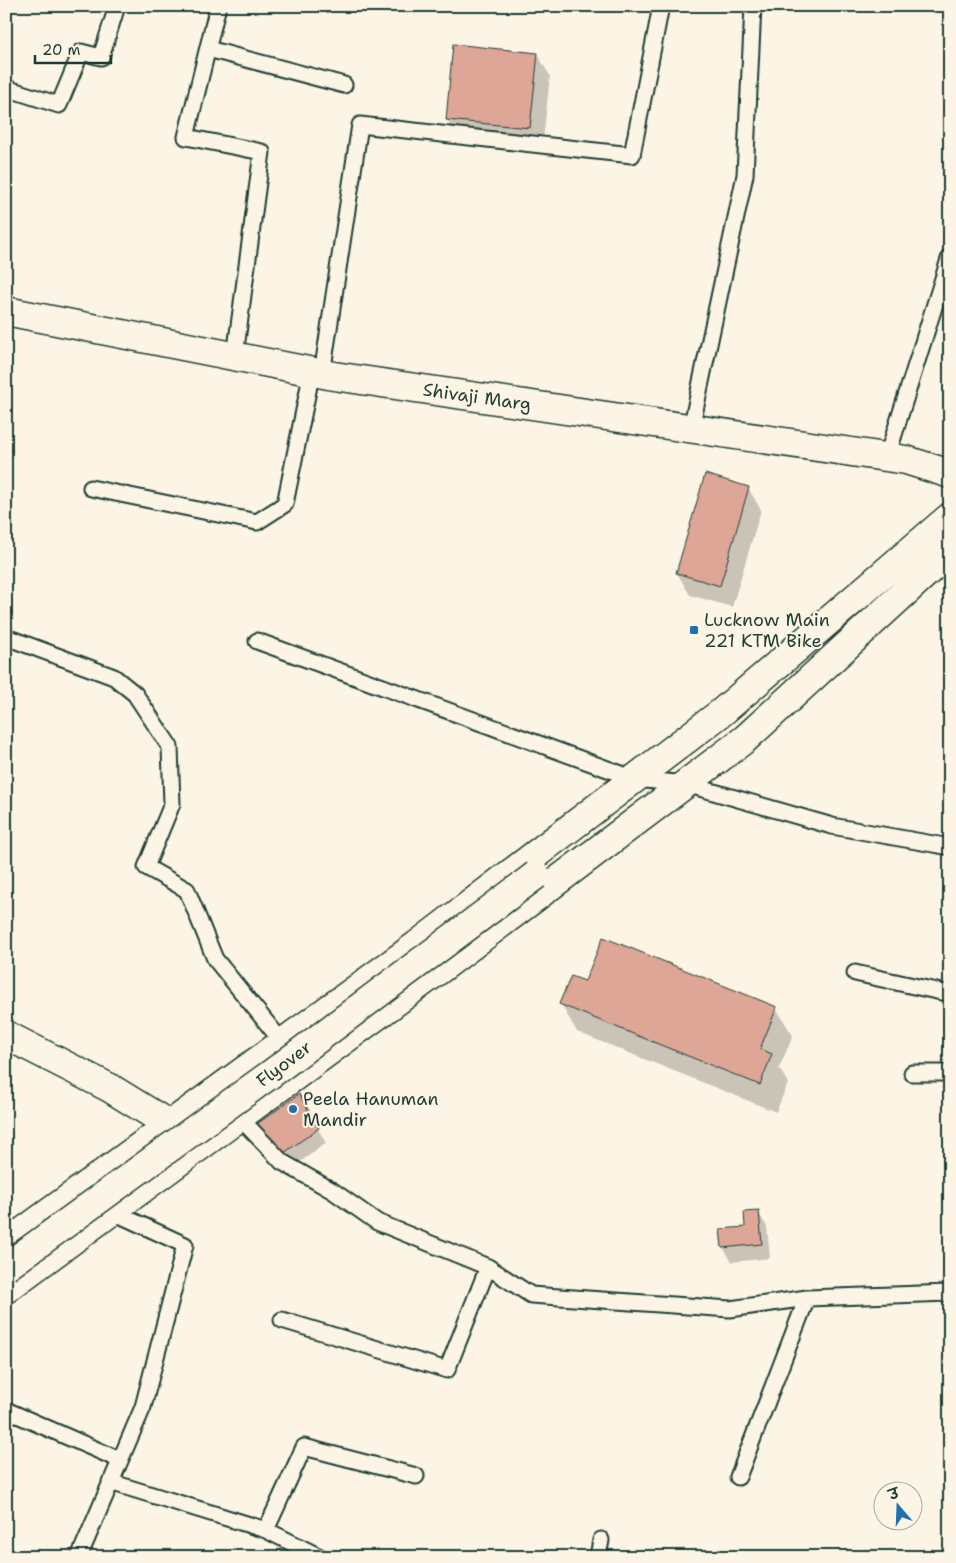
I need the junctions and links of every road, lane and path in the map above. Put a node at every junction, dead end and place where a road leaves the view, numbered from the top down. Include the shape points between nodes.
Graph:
1 (116, 6) edge
2 (218, 6) edge
3 (661, 6) edge
4 (753, 6) edge
5 (208, 49) junction
6 (344, 85) dead end
7 (6, 88) edge
8 (950, 256) edge
9 (6, 311) edge
10 (234, 356) junction
11 (317, 372) junction
12 (692, 429) junction
13 (887, 457) junction
14 (950, 474) edge
15 (91, 488) dead end
16 (950, 517) edge
17 (950, 551) edge
18 (6, 637) edge
19 (257, 641) dead end
20 (635, 779) junction
21 (686, 784) junction
22 (592, 811) junction
23 (611, 839) junction
24 (950, 847) edge
25 (558, 858) junction
26 (855, 972) dead end
27 (950, 994) edge
28 (6, 1035) edge
29 (283, 1043) junction
30 (950, 1072) edge
31 (912, 1073) dead end
32 (239, 1117) junction
33 (170, 1125) junction
34 (194, 1151) junction
35 (112, 1211) junction
36 (6, 1244) edge
37 (488, 1267) junction
38 (6, 1268) edge
39 (6, 1289) edge
40 (950, 1293) edge
41 (807, 1298) junction
42 (282, 1320) dead end
43 (6, 1410) edge
44 (120, 1460) junction
45 (416, 1476) dead end
46 (738, 1477) dead end
47 (110, 1482) junction
48 (266, 1530) junction
49 (601, 1540) dead end
50 (79, 1557) edge
51 (320, 1557) edge
52 (598, 1557) edge

1 - 7 lane via 101,57 81,52 59,105
2 - 5 lane
3 - 11 lane via 632,155 360,125
4 - 12 lane via 745,175
5 - 6 lane
5 - 10 lane via 186,137 262,152
8 - 13 lane
9 - 10 main road, Shivaji Marg
10 - 11 main road, Shivaji Marg
11 - 12 main road, Shivaji Marg
11 - 15 lane via 285,504 257,522
12 - 13 main road, Shivaji Marg
13 - 14 main road, Shivaji Marg
16 - 20 main road via 722,712
17 - 21 main road via 744,739
18 - 29 lane via 114,677 135,694 170,748 172,804 146,867 187,890 215,959
19 - 20 lane
20 - 21 lane
20 - 22 main road
21 - 23 main road
21 - 24 lane via 832,826
22 - 25 main road, Flyover
22 - 29 main road
23 - 25 main road, Flyover
23 - 32 main road
25 - 38 main road, Flyover, bridge
26 - 27 lane
28 - 33 main road via 110,1088
29 - 33 main road
30 - 31 lane
32 - 34 main road
32 - 37 lane via 282,1162 333,1191 377,1222
33 - 34 main road
33 - 36 main road
34 - 35 main road
35 - 39 main road
35 - 44 lane via 185,1245 143,1407
37 - 41 lane via 531,1295 730,1309
37 - 42 lane via 447,1370
40 - 41 lane
41 - 46 lane
43 - 44 lane
44 - 47 lane
45 - 48 lane via 304,1447
47 - 48 lane
47 - 50 lane
48 - 51 lane
49 - 52 lane

